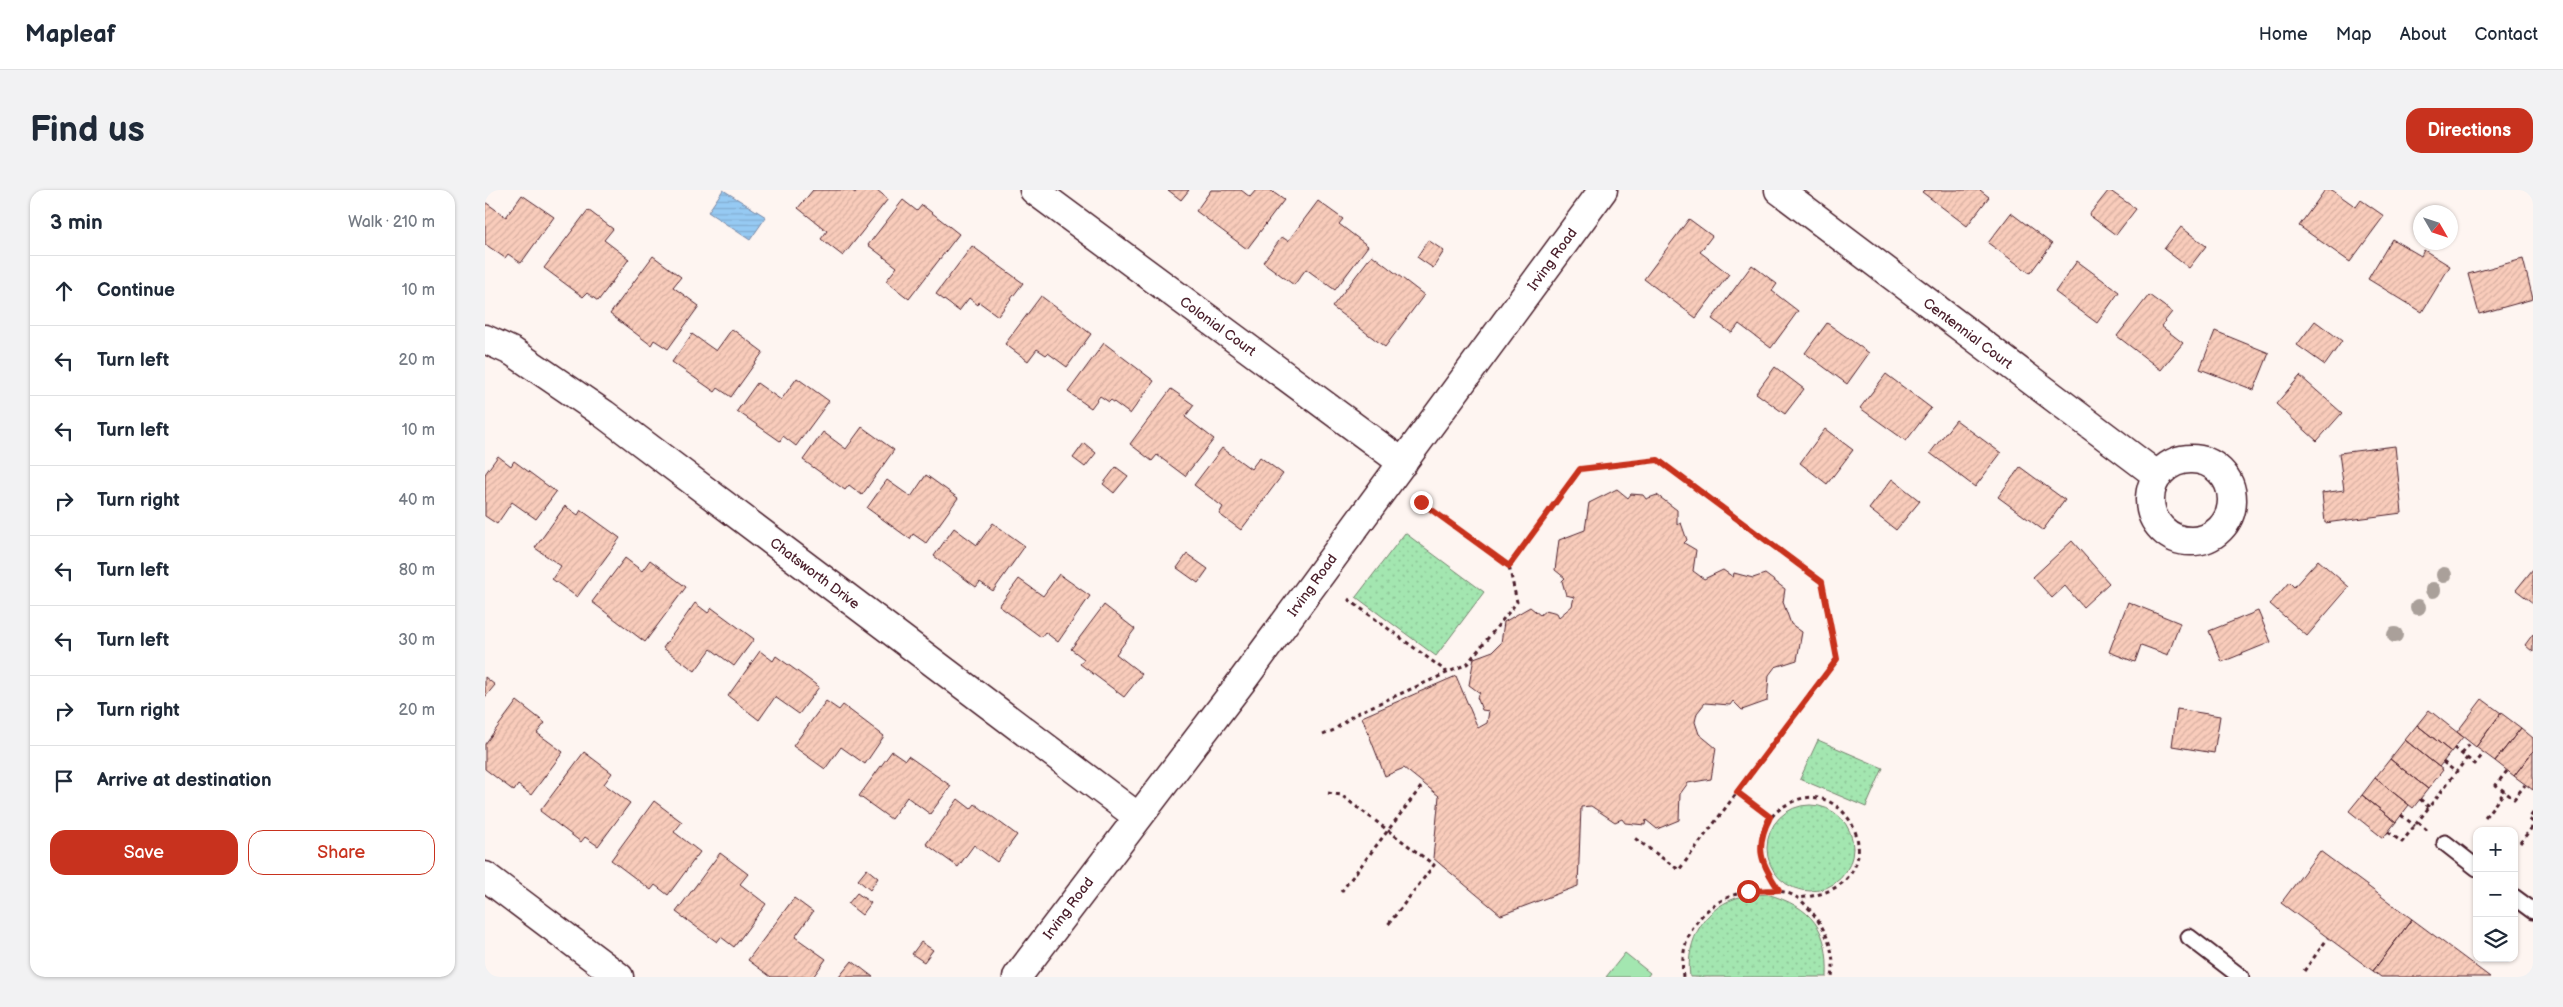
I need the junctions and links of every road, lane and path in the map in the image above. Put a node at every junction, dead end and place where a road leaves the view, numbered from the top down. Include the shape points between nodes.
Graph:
1 (1034, 190) edge
2 (1603, 190) edge
3 (1779, 190) edge
4 (485, 339) edge
5 (1403, 463) junction
6 (2158, 476) dead end
7 (1421, 502) dead end
8 (1509, 566) junction
9 (1348, 599) dead end
10 (1448, 672) junction
11 (1323, 735) dead end
12 (2471, 742) dead end
13 (2454, 748) dead end
14 (2484, 753) dead end
15 (2462, 754) junction
16 (2467, 758) junction
17 (2443, 762) dead end
18 (2507, 771) dead end
19 (2456, 772) junction
20 (2525, 784) dead end
21 (1421, 787) dead end
22 (2505, 791) junction
23 (1737, 792) junction
24 (1328, 793) dead end
25 (2420, 800) dead end
26 (2429, 807) junction
27 (2533, 813) edge
28 (2401, 816) dead end
29 (1138, 817) junction
30 (1770, 817) junction
31 (2485, 817) dead end
32 (2533, 822) edge
33 (2415, 826) junction
34 (2533, 826) edge
35 (1388, 830) junction
36 (2389, 832) dead end
37 (1633, 837) dead end
38 (2445, 843) dead end
39 (2520, 843) dead end
40 (2473, 865) edge
41 (485, 876) edge
42 (1779, 890) junction
43 (1341, 892) dead end
44 (1798, 898) junction
45 (2518, 900) edge
46 (2533, 911) edge
47 (1387, 926) dead end
48 (2189, 937) dead end
49 (2328, 938) dead end
50 (2304, 971) dead end
51 (619, 977) edge
52 (1017, 977) edge
53 (1683, 977) edge
54 (1832, 977) edge
55 (2241, 977) edge

1 - 5 street, Colonial Court
2 - 5 street, Irving Road
3 - 6 street, Centennial Court
4 - 29 street, Chatsworth Drive via 513,352 604,414
5 - 29 street, Irving Road
7 - 8 path
8 - 10 path via 1517,602 1467,664
8 - 23 path via 1580,469 1658,460 1822,582 1837,659
9 - 10 path
10 - 11 path via 1355,714
12 - 15 path
13 - 15 path
14 - 16 path via 2475,764
15 - 16 path
16 - 19 path
17 - 19 path
18 - 22 path via 2496,785
19 - 26 path
20 - 22 path via 2514,798
21 - 35 path
22 - 31 path
23 - 30 path
23 - 37 path via 1679,870
24 - 35 path via 1341,795
25 - 26 path
26 - 33 path
27 - 32 path via 2529,819
28 - 33 path
29 - 52 street, Irving Road
30 - 42 path via 1762,833 1760,849 1763,865
30 - 44 path via 1796,800 1812,798 1842,810 1853,823 1858,838 1858,855 1853,870 1830,892
33 - 36 path via 2402,842
34 - 39 path
35 - 43 path
35 - 47 path via 1434,865
38 - 40 lane
41 - 51 street
42 - 44 path
42 - 53 path via 1748,891 1723,898 1702,914 1688,936 1682,962
44 - 54 path via 1818,919 1830,942 1834,968
45 - 46 lane
48 - 55 lane
49 - 50 path

